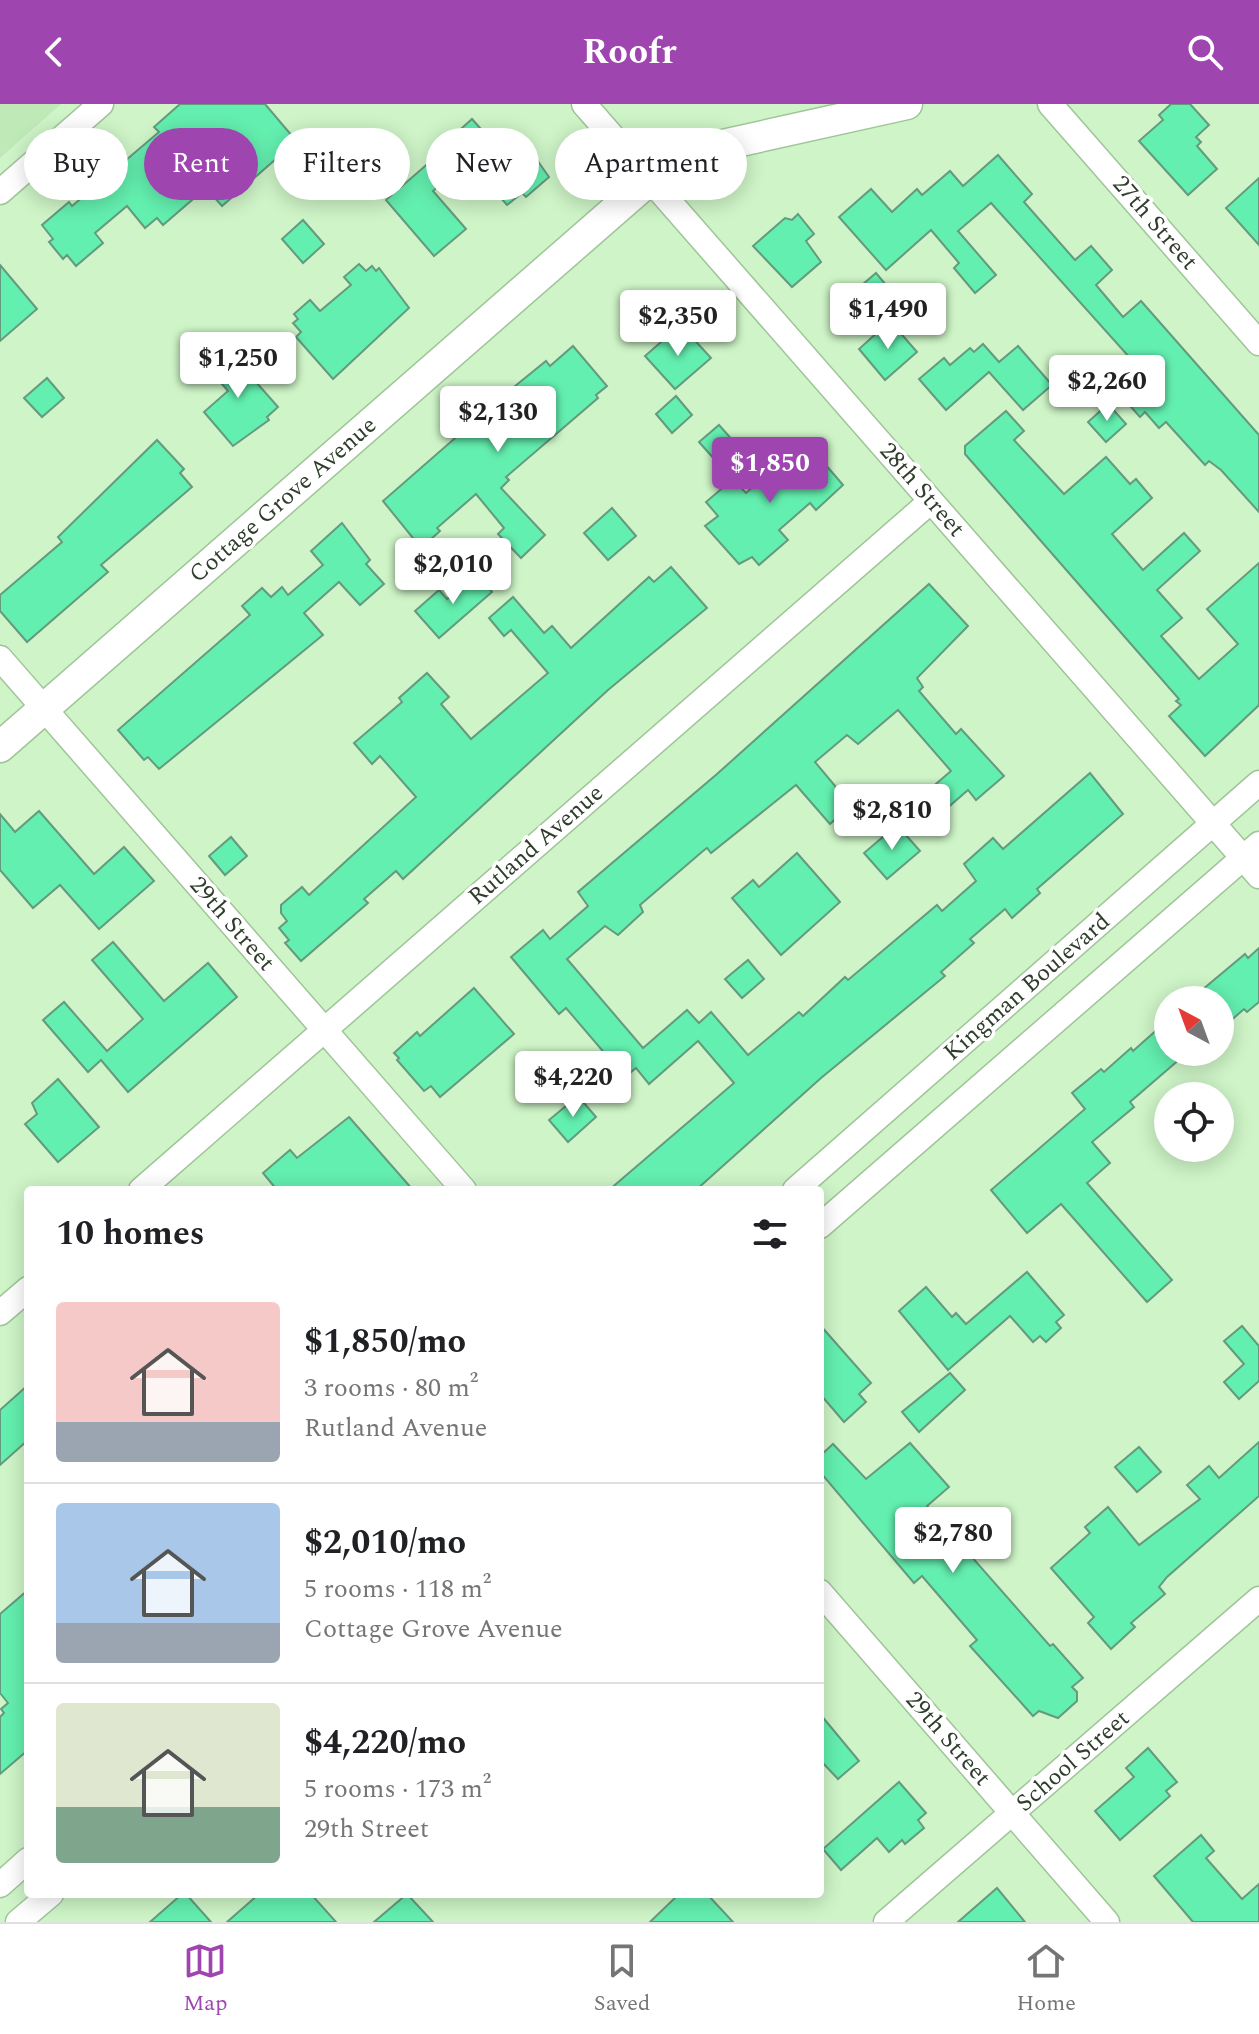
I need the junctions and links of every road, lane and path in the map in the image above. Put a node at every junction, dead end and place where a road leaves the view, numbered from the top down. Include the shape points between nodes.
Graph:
1 (101, 104) edge
2 (584, 104) edge
3 (907, 104) edge
4 (1050, 104) edge
5 (605, 128) edge
6 (747, 140) edge
7 (0, 192) edge
8 (628, 200) edge
9 (667, 200) edge
10 (1259, 343) edge
11 (931, 501) junction
12 (0, 658) edge
13 (44, 709) junction
14 (0, 747) edge
15 (1259, 783) edge
16 (1214, 824) junction
17 (1254, 860) edge
18 (324, 1030) junction
19 (146, 1186) edge
20 (460, 1186) edge
21 (800, 1186) edge
22 (824, 1223) edge
23 (24, 1292) edge
24 (0, 1313) edge
25 (824, 1597) edge
26 (1259, 1599) edge
27 (1012, 1813) junction
28 (24, 1864) edge
29 (0, 1885) edge
30 (46, 1898) edge
31 (18, 1922) edge
32 (886, 1922) edge
33 (1107, 1922) edge

1 - 7 street
2 - 5 street, 28th Street
3 - 6 street, Cottage Grove Avenue
4 - 10 street, 27th Street
8 - 13 street, Cottage Grove Avenue
9 - 11 street, 28th Street
11 - 16 street, 28th Street
11 - 18 street, Rutland Avenue
12 - 13 street, 29th Street
13 - 14 street, Cottage Grove Avenue
13 - 18 street, 29th Street
15 - 16 street, Kingman Boulevard
16 - 17 street, 28th Street
16 - 21 street, Kingman Boulevard
17 - 22 street, Kingman Boulevard
18 - 19 street, Rutland Avenue
18 - 20 street, 29th Street
23 - 24 street
25 - 27 street, 29th Street
26 - 27 street, School Street
27 - 32 street, School Street
27 - 33 street, 29th Street
28 - 29 street
30 - 31 street

